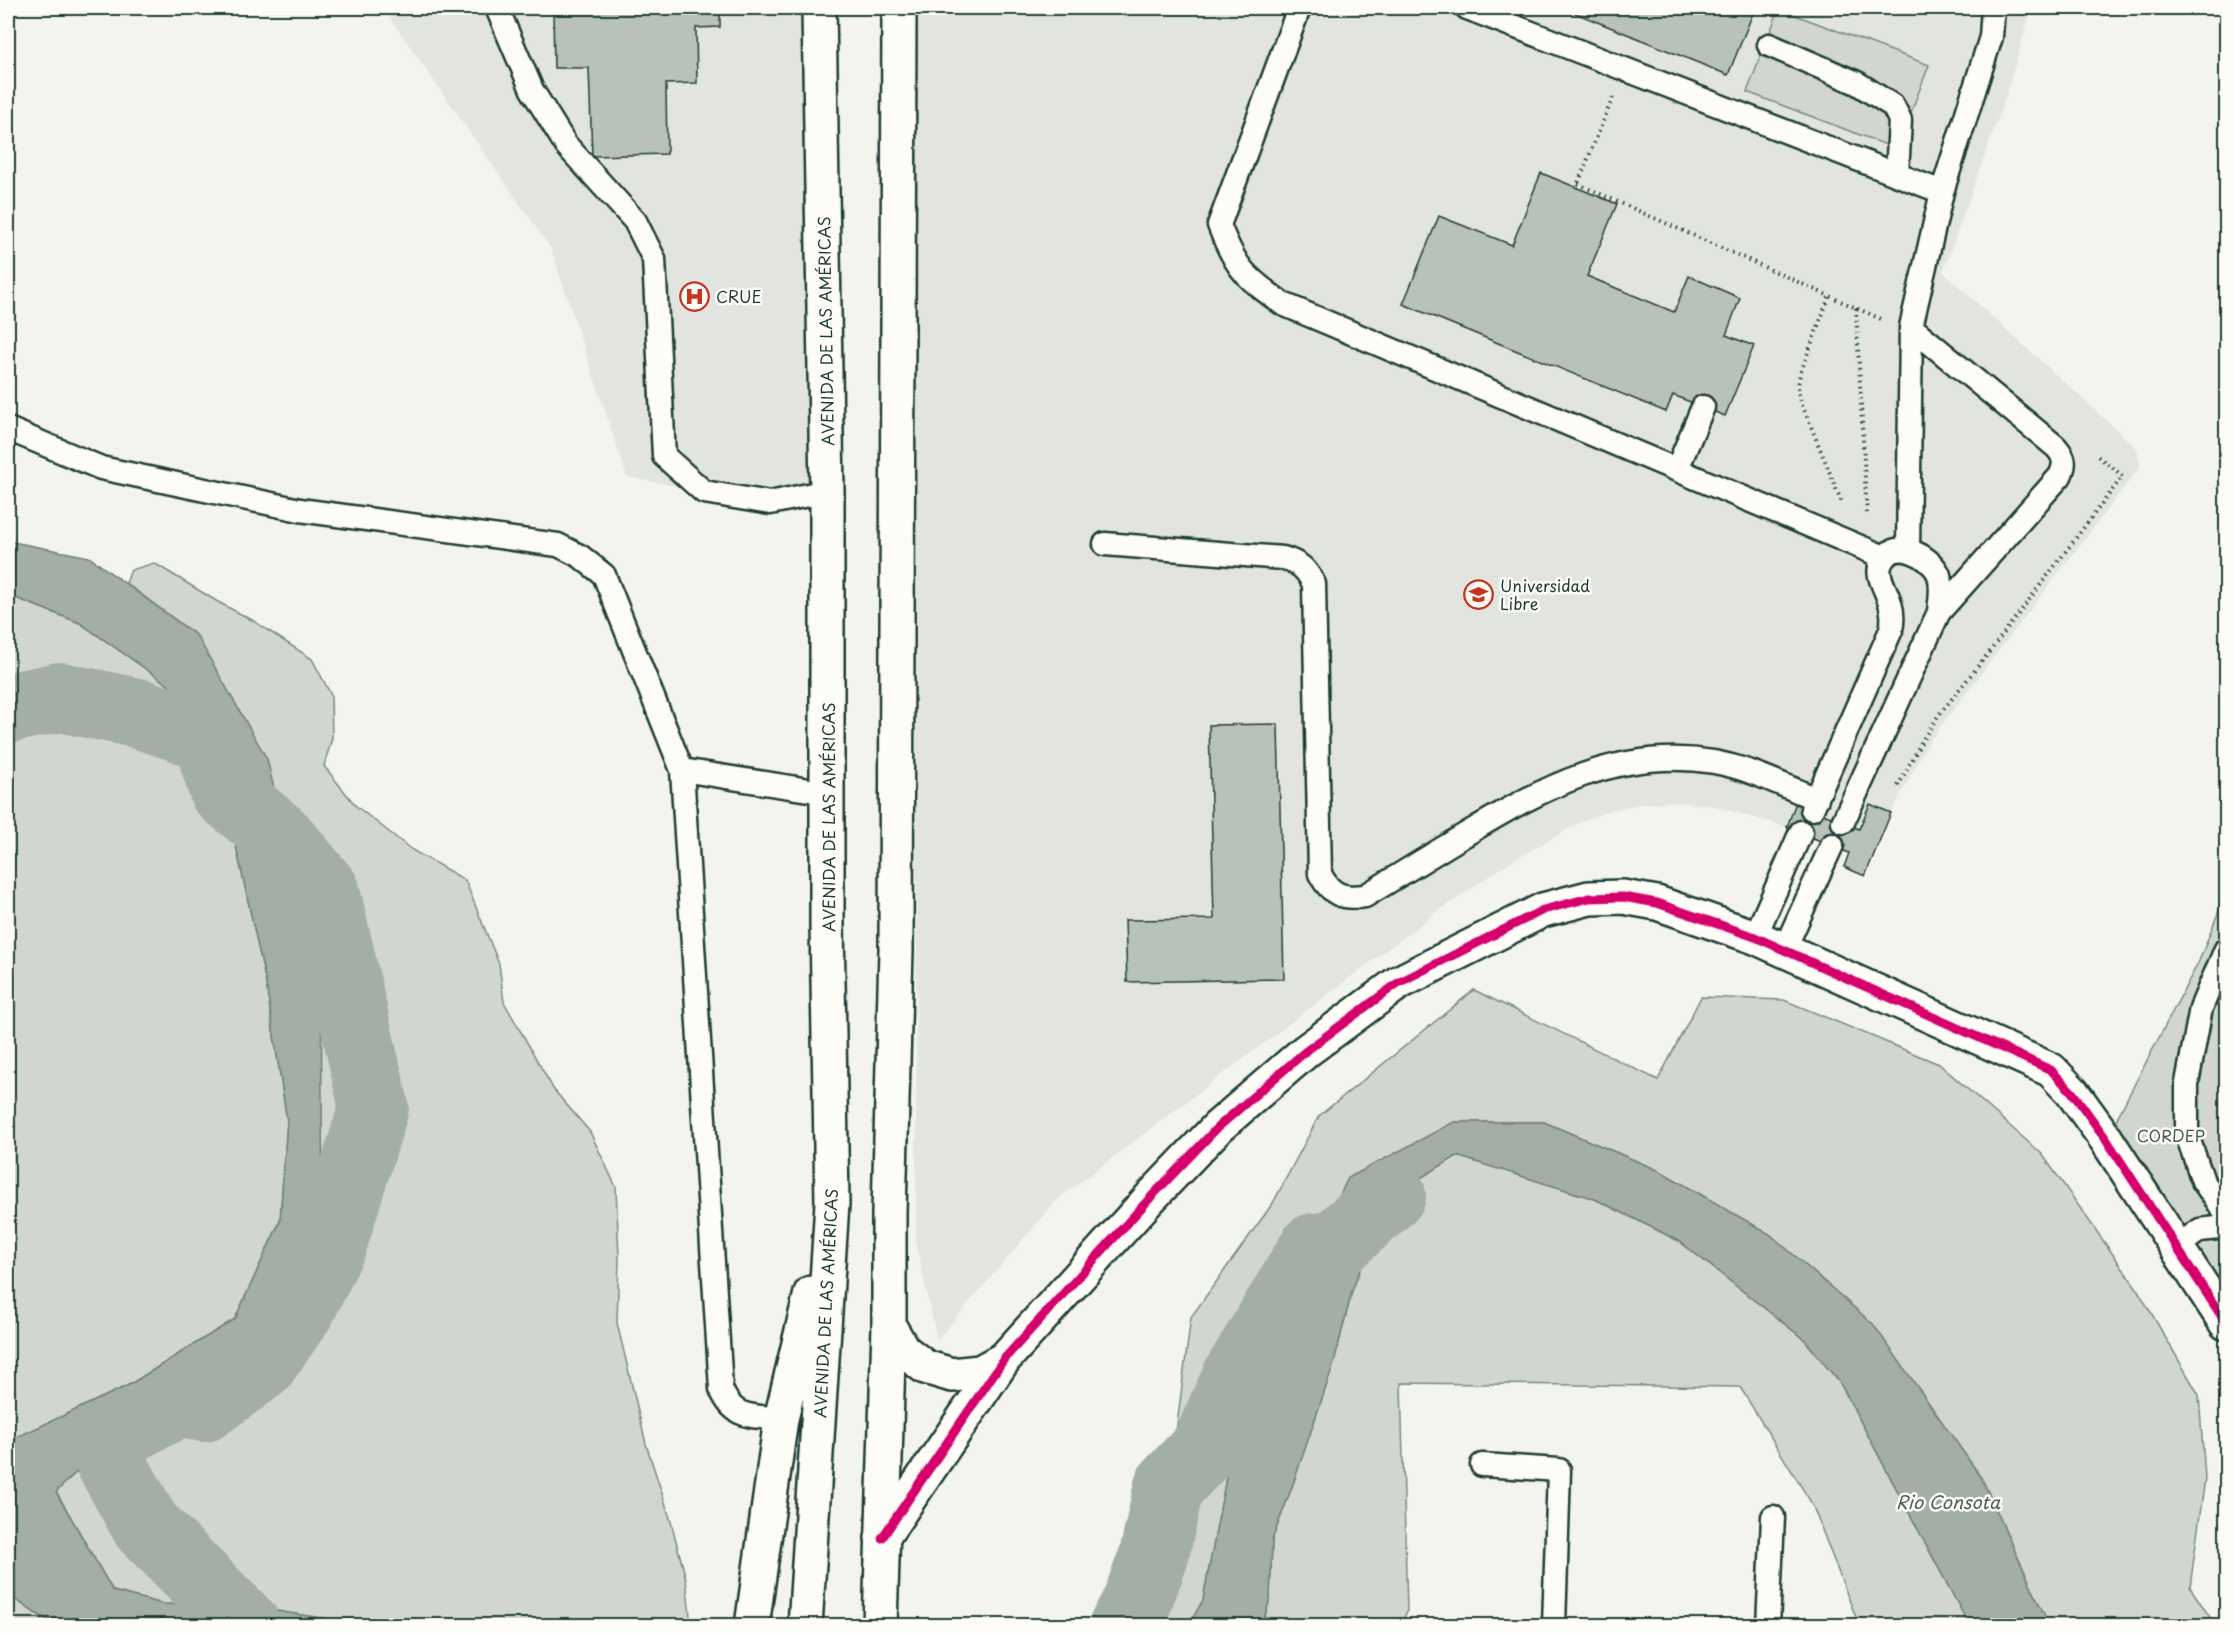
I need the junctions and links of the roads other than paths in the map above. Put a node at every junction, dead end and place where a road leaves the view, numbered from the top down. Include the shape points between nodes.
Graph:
1 (497, 8) edge
2 (819, 8) edge
3 (899, 8) edge
4 (1299, 8) edge
5 (1467, 8) edge
6 (1993, 8) edge
7 (1769, 45) dead end
8 (1896, 175) junction
9 (1942, 192) junction
10 (1911, 327) junction
11 (1703, 407) dead end
12 (8, 429) edge
13 (1677, 468) junction
14 (827, 491) junction
15 (1105, 544) dead end
16 (1908, 550) junction
17 (1884, 557) junction
18 (1938, 612) junction
19 (682, 770) junction
20 (828, 793) junction
21 (1843, 822) dead end
22 (1801, 832) dead end
23 (1832, 845) dead end
24 (1755, 937) junction
25 (2226, 949) edge
26 (1784, 951) junction
27 (832, 1203) junction
28 (2226, 1214) edge
29 (2226, 1227) edge
30 (2176, 1247) junction
31 (2226, 1323) edge
32 (889, 1326) junction
33 (1004, 1359) junction
34 (781, 1419) junction
35 (1482, 1465) dead end
36 (1773, 1517) dead end
37 (882, 1538) junction
38 (752, 1626) edge
39 (805, 1626) edge
40 (880, 1626) edge
41 (1554, 1626) edge
42 (1768, 1626) edge

1 - 14 lane via 532,90 566,146 635,221 654,259 664,456 704,492 770,503
2 - 14 main road, AVENIDA DE LAS AMÉRICAS
3 - 32 main road via 896,950
4 - 13 lane via 1220,225 1231,255 1250,281 1282,304
5 - 8 lane
6 - 9 lane via 1991,37
7 - 8 lane via 1857,83 1893,106 1899,120
8 - 9 lane
9 - 10 lane
10 - 16 lane
10 - 18 lane via 2056,447 2064,462 2060,476
11 - 13 lane
12 - 19 lane via 101,468 300,510 558,545 604,575
13 - 17 lane
14 - 20 main road, AVENIDA DE LAS AMÉRICAS
15 - 17 lane via 1282,558 1298,562 1307,571 1314,584 1320,874 1336,894 1351,898 1365,896 1515,805 1560,783 1626,763 1663,759 1717,762 1746,771 1815,804 1891,630 1891,604 1880,578 1879,566
16 - 17 lane via 1895,550
16 - 18 lane via 1932,563 1938,574 1942,587
18 - 21 lane
19 - 20 lane
19 - 34 lane via 721,1389 738,1413
20 - 27 main road, AVENIDA DE LAS AMÉRICAS
22 - 24 lane
23 - 26 lane
24 - 26 main road
24 - 33 main road via 1657,903 1623,897 1589,898 1543,910 1398,983 1306,1051 1218,1128
25 - 28 lane via 2201,1008 2187,1083 2187,1135 2203,1181
26 - 30 main road via 2050,1070 2099,1129
27 - 34 main road
27 - 39 main road, AVENIDA DE LAS AMÉRICAS
29 - 30 lane via 2200,1230
30 - 31 main road
32 - 33 main road via 903,1350 934,1370 952,1375 980,1372
32 - 37 main road
33 - 37 main road
34 - 38 main road
35 - 41 lane via 1559,1470
36 - 42 lane
37 - 40 main road

